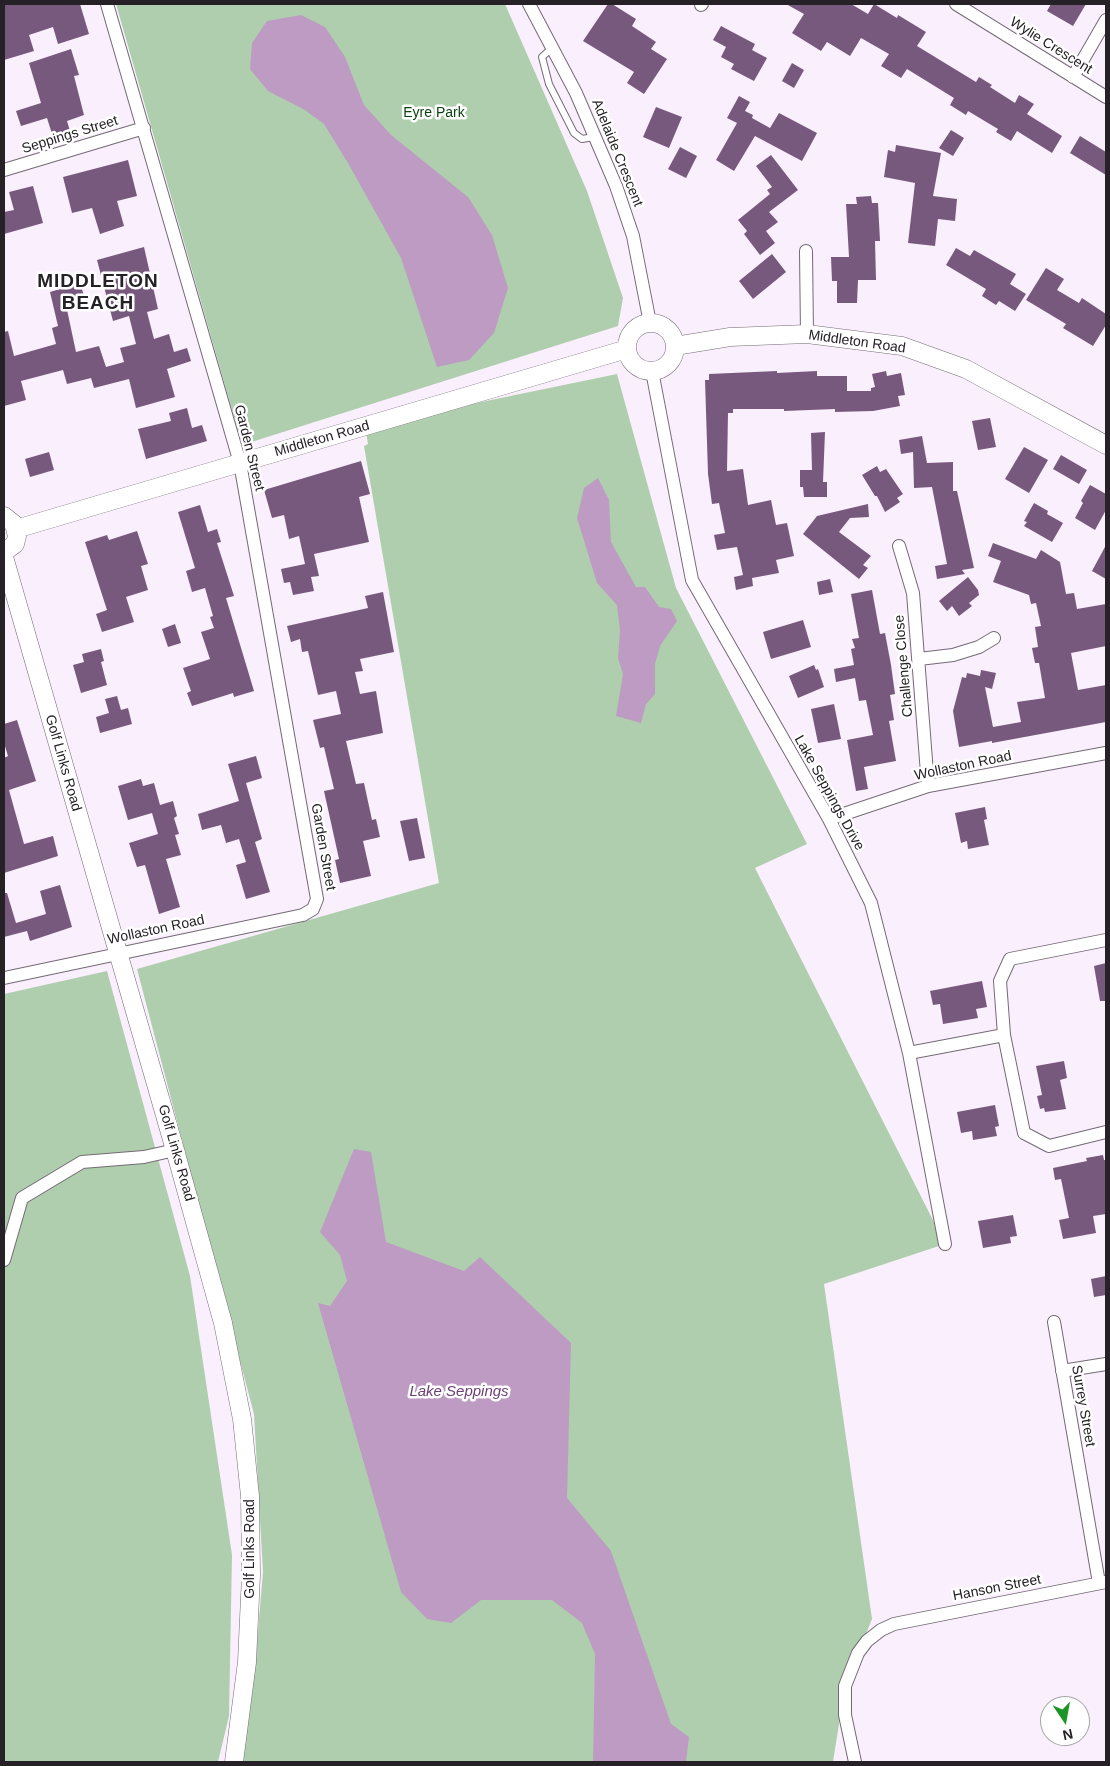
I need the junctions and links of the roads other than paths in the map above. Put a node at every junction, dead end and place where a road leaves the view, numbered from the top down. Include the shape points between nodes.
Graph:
1 (107, 4) edge
2 (529, 4) edge
3 (956, 4) edge
4 (1106, 20) edge
5 (552, 48) junction
6 (1073, 77) junction
7 (1106, 97) edge
8 (144, 128) junction
9 (594, 137) junction
10 (4, 170) edge
11 (806, 251) dead end
12 (650, 323) junction
13 (807, 334) junction
14 (676, 346) junction
15 (628, 349) junction
16 (652, 370) junction
17 (1106, 445) edge
18 (240, 463) junction
19 (4, 516) edge
20 (16, 529) junction
21 (899, 546) dead end
22 (4, 552) edge
23 (4, 557) edge
24 (994, 638) dead end
25 (919, 659) junction
26 (1106, 754) edge
27 (928, 786) junction
28 (829, 819) junction
29 (313, 908) joint
30 (1106, 940) edge
31 (118, 953) junction
32 (4, 978) edge
33 (1004, 1034) junction
34 (909, 1053) junction
35 (1106, 1132) edge
36 (175, 1150) junction
37 (945, 1244) dead end
38 (4, 1260) edge
39 (1054, 1322) dead end
40 (1106, 1364) edge
41 (1062, 1371) junction
42 (1103, 1582) edge
43 (234, 1762) edge
44 (855, 1762) edge

1 - 8 street, Garden Street
2 - 5 street, Adelaide Crescent
3 - 6 street, Wylie Crescent
4 - 6 street
5 - 9 street, Adelaide Crescent
5 - 9 lane via 542,57 549,84 574,133 582,139
6 - 7 street, Wylie Crescent
8 - 10 street, Seppings Street
8 - 18 street, Garden Street
9 - 12 street, Adelaide Crescent via 634,236
11 - 13 street
12 - 14 main road via 668,329
12 - 15 main road via 633,331 628,339
13 - 14 main road, Middleton Road via 730,337
13 - 17 main road, Middleton Road via 902,346 966,369
14 - 16 main road via 669,363
15 - 16 main road via 636,364
15 - 18 main road, Middleton Road
16 - 28 street, Lake Seppings Drive via 692,580
18 - 20 main road, Middleton Road
18 - 29 street, Garden Street via 317,899
19 - 20 main road
20 - 22 main road via 14,544
21 - 25 street, Challenge Close via 913,593
23 - 31 main road, Golf Links Road
24 - 25 street via 979,647
25 - 27 street, Challenge Close
26 - 27 street, Wollaston Road
27 - 28 street, Wollaston Road
28 - 34 street, Lake Seppings Drive via 871,903
29 - 31 street, Wollaston Road via 303,915
30 - 33 street via 1010,959 1000,981
31 - 32 street, Wollaston Road
31 - 36 main road, Golf Links Road
33 - 34 street
33 - 35 street via 1024,1133 1049,1146
34 - 37 street, Lake Seppings Drive
36 - 38 street via 144,1157 82,1162 22,1198
36 - 43 main road, Golf Links Road via 223,1322 244,1438 250,1496 247,1662
39 - 41 street, Surrey Street
40 - 41 street
41 - 42 street, Surrey Street
42 - 44 street, Hanson Street via 894,1624 867,1641 858,1653 846,1686 845,1715

